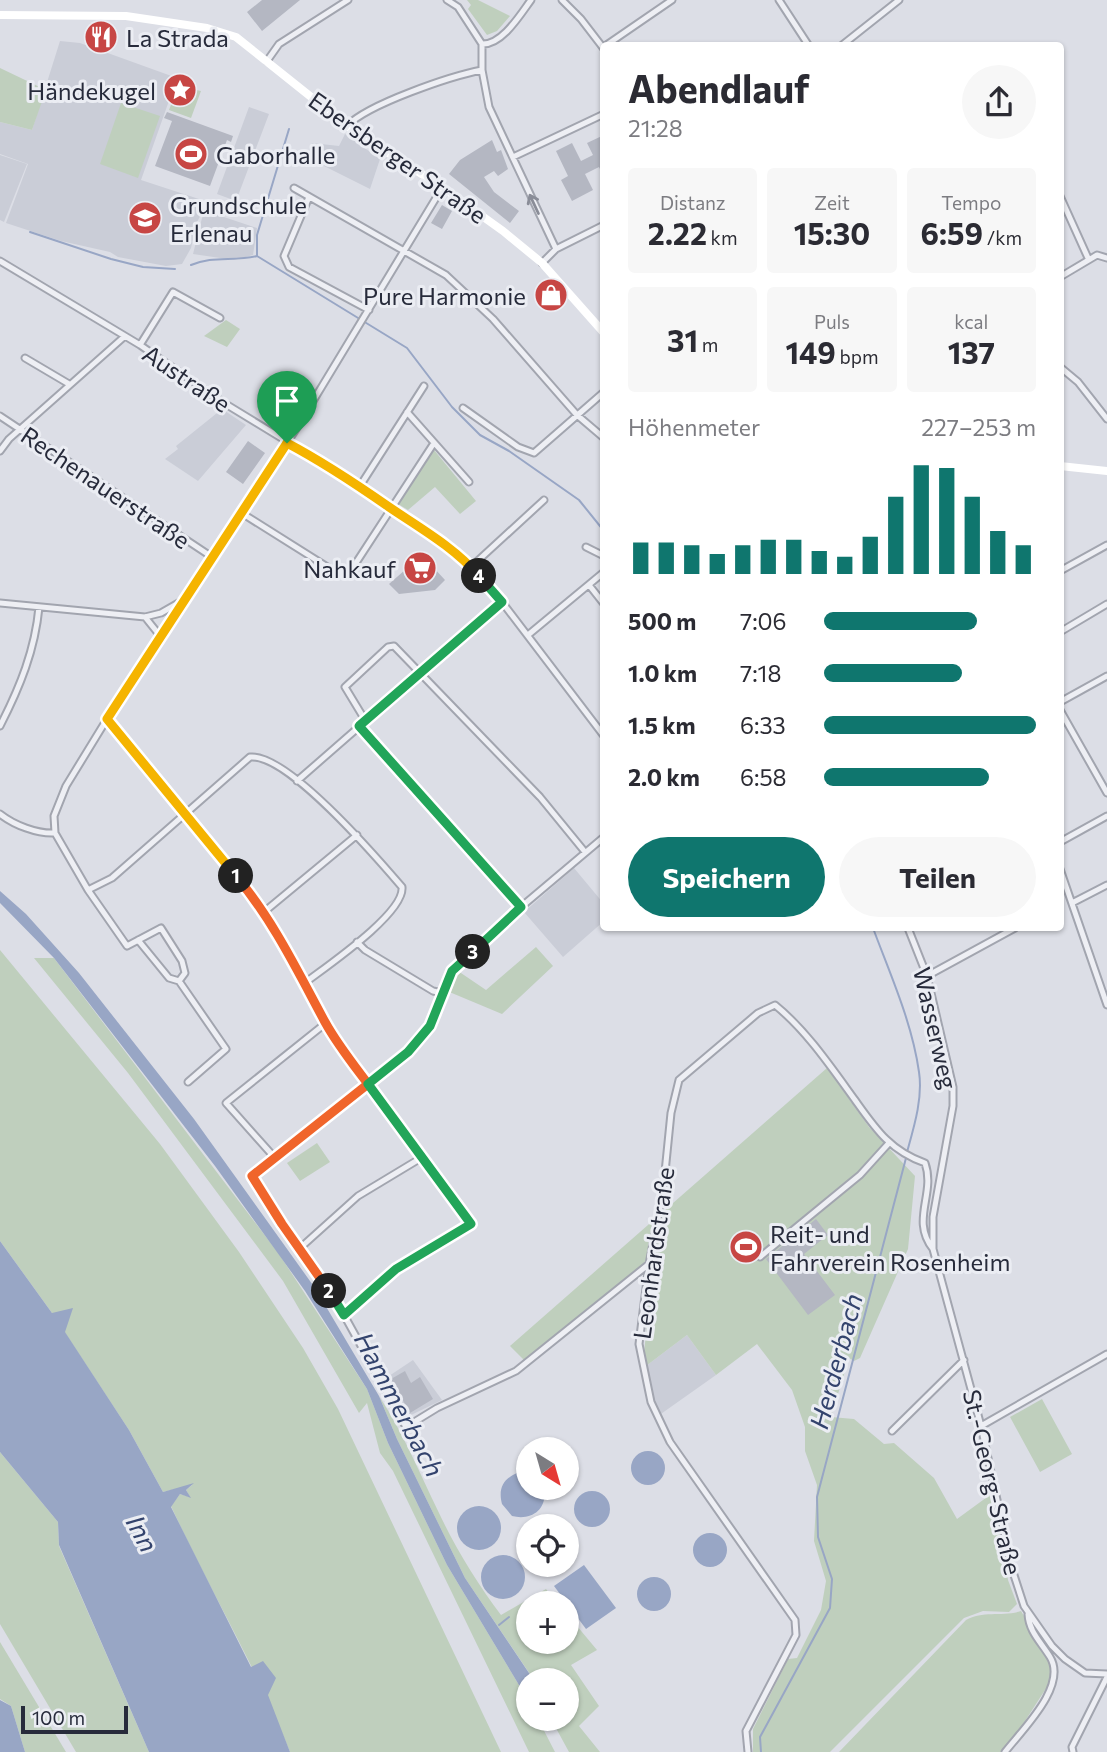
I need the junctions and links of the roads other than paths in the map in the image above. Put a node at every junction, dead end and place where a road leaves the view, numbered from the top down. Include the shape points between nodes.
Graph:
1 (348, 0) edge
2 (447, 0) edge
3 (531, 0) edge
4 (562, 0) edge
5 (672, 0) edge
6 (779, 0) edge
7 (899, 0) edge
8 (0, 15) edge
9 (600, 42) edge
10 (611, 42) edge
11 (806, 42) edge
12 (846, 42) edge
13 (482, 44) junction
14 (267, 61) junction
15 (482, 70) junction
16 (600, 116) edge
17 (347, 126) junction
18 (513, 157) junction
19 (295, 188) dead end
20 (442, 188) junction
21 (309, 197) junction
22 (1064, 205) edge
23 (600, 227) edge
24 (556, 249) junction
25 (405, 250) junction
26 (1088, 258) junction
27 (1107, 258) edge
28 (0, 261) edge
29 (542, 263) junction
30 (1064, 274) edge
31 (368, 312) junction
32 (220, 318) dead end
33 (600, 328) edge
34 (125, 337) junction
35 (139, 345) junction
36 (25, 358) dead end
37 (1064, 370) edge
38 (69, 384) junction
39 (424, 386) dead end
40 (600, 396) edge
41 (463, 408) dead end
42 (407, 412) junction
43 (578, 415) junction
44 (0, 416) edge
45 (1107, 419) edge
46 (20, 429) junction
47 (600, 435) edge
48 (287, 443) junction
49 (434, 443) junction
50 (0, 451) edge
51 (1064, 466) edge
52 (1107, 471) edge
53 (469, 482) dead end
54 (360, 486) junction
55 (544, 500) dead end
56 (391, 508) junction
57 (240, 512) junction
58 (1107, 545) edge
59 (586, 547) dead end
60 (600, 554) edge
61 (212, 557) junction
62 (471, 567) junction
63 (1064, 569) edge
64 (600, 575) edge
65 (589, 585) junction
66 (600, 599) edge
67 (185, 600) junction
68 (502, 602) junction
69 (0, 603) edge
70 (1107, 604) edge
71 (39, 607) junction
72 (145, 617) junction
73 (1064, 630) edge
74 (528, 635) junction
75 (161, 637) junction
76 (420, 673) junction
77 (1107, 676) edge
78 (1064, 700) edge
79 (1064, 717) edge
80 (107, 719) junction
81 (365, 720) junction
82 (0, 726) edge
83 (359, 726) junction
84 (600, 731) edge
85 (297, 781) junction
86 (1107, 793) edge
87 (0, 814) edge
88 (186, 814) junction
89 (1107, 816) edge
90 (55, 833) junction
91 (357, 835) junction
92 (600, 840) edge
93 (1064, 840) edge
94 (585, 852) junction
95 (1064, 883) edge
96 (1107, 885) edge
97 (88, 891) junction
98 (1069, 900) junction
99 (521, 907) junction
100 (264, 912) junction
101 (909, 931) edge
102 (1010, 931) edge
103 (138, 940) junction
104 (357, 942) junction
105 (928, 976) junction
106 (179, 981) junction
107 (306, 982) junction
108 (443, 993) junction
109 (1107, 1005) edge
110 (326, 1023) junction
111 (188, 1082) dead end
112 (368, 1084) junction
113 (890, 1143) junction
114 (275, 1158) junction
115 (421, 1158) junction
116 (299, 1249) junction
117 (933, 1249) junction
118 (760, 1257) dead end
119 (649, 1264) junction
120 (344, 1315) junction
121 (1107, 1354) edge
122 (964, 1360) junction
123 (981, 1426) junction
124 (892, 1431) dead end
125 (1028, 1613) junction
126 (1107, 1675) edge
127 (748, 1752) edge
128 (1005, 1752) edge
129 (1073, 1752) edge

1 - 14 street via 279,44
2 - 13 street via 464,14
3 - 13 street via 508,29
4 - 9 street
5 - 10 street
6 - 11 street
7 - 12 street
8 - 14 street, Ebersberger Straße via 126,16 208,28 236,37
13 - 15 street
14 - 17 street, Ebersberger Straße
15 - 17 street via 388,103
15 - 18 street via 489,107
16 - 18 street
17 - 20 street, Ebersberger Straße
24 -> 18 street
19 - 21 street
20 - 25 street
20 - 29 street, Ebersberger Straße
21 - 25 street
21 - 31 street via 285,261
22 - 26 street
23 - 24 street
24 - 29 street
25 - 31 street
25 - 43 street via 446,275 475,301
26 - 27 street
26 - 30 street
28 - 34 street, Austraße
29 - 33 street, Ebersberger Straße
31 - 48 street
32 - 35 street via 173,292
34 - 35 street, Austraße
34 - 38 street
35 - 48 street, Austraße
36 - 38 street
37 - 45 street
38 - 46 street
39 - 42 street
40 - 43 street
41 - 43 street via 517,447 534,453
42 - 49 street
42 - 54 street
43 - 47 street
44 - 46 street, Rechenauerstraße
46 - 50 street
46 - 61 street, Rechenauerstraße
48 - 54 street, Austraße
48 - 57 street
49 - 53 street
49 - 56 street
51 - 52 street
54 - 56 street, Austraße
55 - 62 street
56 - 57 street via 352,569 344,574
56 - 62 street, Austraße
57 - 61 street
58 - 63 street
59 - 60 street
61 - 67 street
62 - 68 street, Austraße
64 - 65 street
65 - 66 street
65 - 74 street
67 - 72 street
67 - 75 street
68 - 74 street, Austraße
68 - 76 street
69 - 71 street
70 - 73 street
71 - 72 street
71 - 82 street via 34,647
72 - 75 street
74 - 84 street, Austraße
75 - 80 street
76 - 81 street
76 - 81 street via 394,646 388,647 345,687
76 - 94 street via 540,797
77 - 78 street
79 - 86 street
80 - 88 street
80 - 90 street via 66,786 54,816
81 - 83 street
83 - 85 street
83 - 99 street
85 - 88 street via 261,758 250,757
85 - 91 street
87 - 90 street via 9,821
88 - 97 street via 112,878
88 - 100 street
89 - 93 street
90 - 97 street
91 - 100 street
91 - 104 street via 403,892 393,910
92 - 94 street
94 - 99 street
95 - 98 street
96 - 98 street
97 - 103 street via 127,946
98 - 109 street
99 - 108 street via 452,971
100 - 107 street
101 - 105 street, Wasserweg
102 - 105 street
103 - 106 street via 169,978
103 - 106 street via 161,928 182,961 185,973
104 - 107 street
104 - 108 street via 422,985
105 - 117 street, Wasserweg via 953,1087 933,1217
106 - 111 street via 226,1049
107 - 110 street
108 - 112 street via 430,1026 408,1052
110 - 112 street
110 - 114 street via 226,1103
112 - 114 street
112 - 115 street
113 - 117 street via 925,1163 929,1175 922,1215 924,1237
113 - 118 street via 860,1175
113 - 119 street, Leonhardstraße via 872,1127 790,1017 775,1005 758,1013 679,1080
114 - 116 street via 252,1176
115 - 116 street via 358,1196
115 - 120 street via 471,1224 396,1269
116 - 120 street
117 - 122 street, St.-Georg-Straße
119 - 120 street via 516,1371 406,1427
119 - 127 street, Leonhardstraße via 639,1344 657,1417 797,1627 746,1731
121 - 123 street
122 - 123 street, St.-Georg-Straße
122 - 124 street
123 - 125 street, St.-Georg-Straße via 1008,1553
125 - 126 street, St.-Georg-Straße via 1065,1659 1085,1673
125 - 128 street via 1029,1626 1053,1661 1054,1680 1046,1700
126 - 129 street

